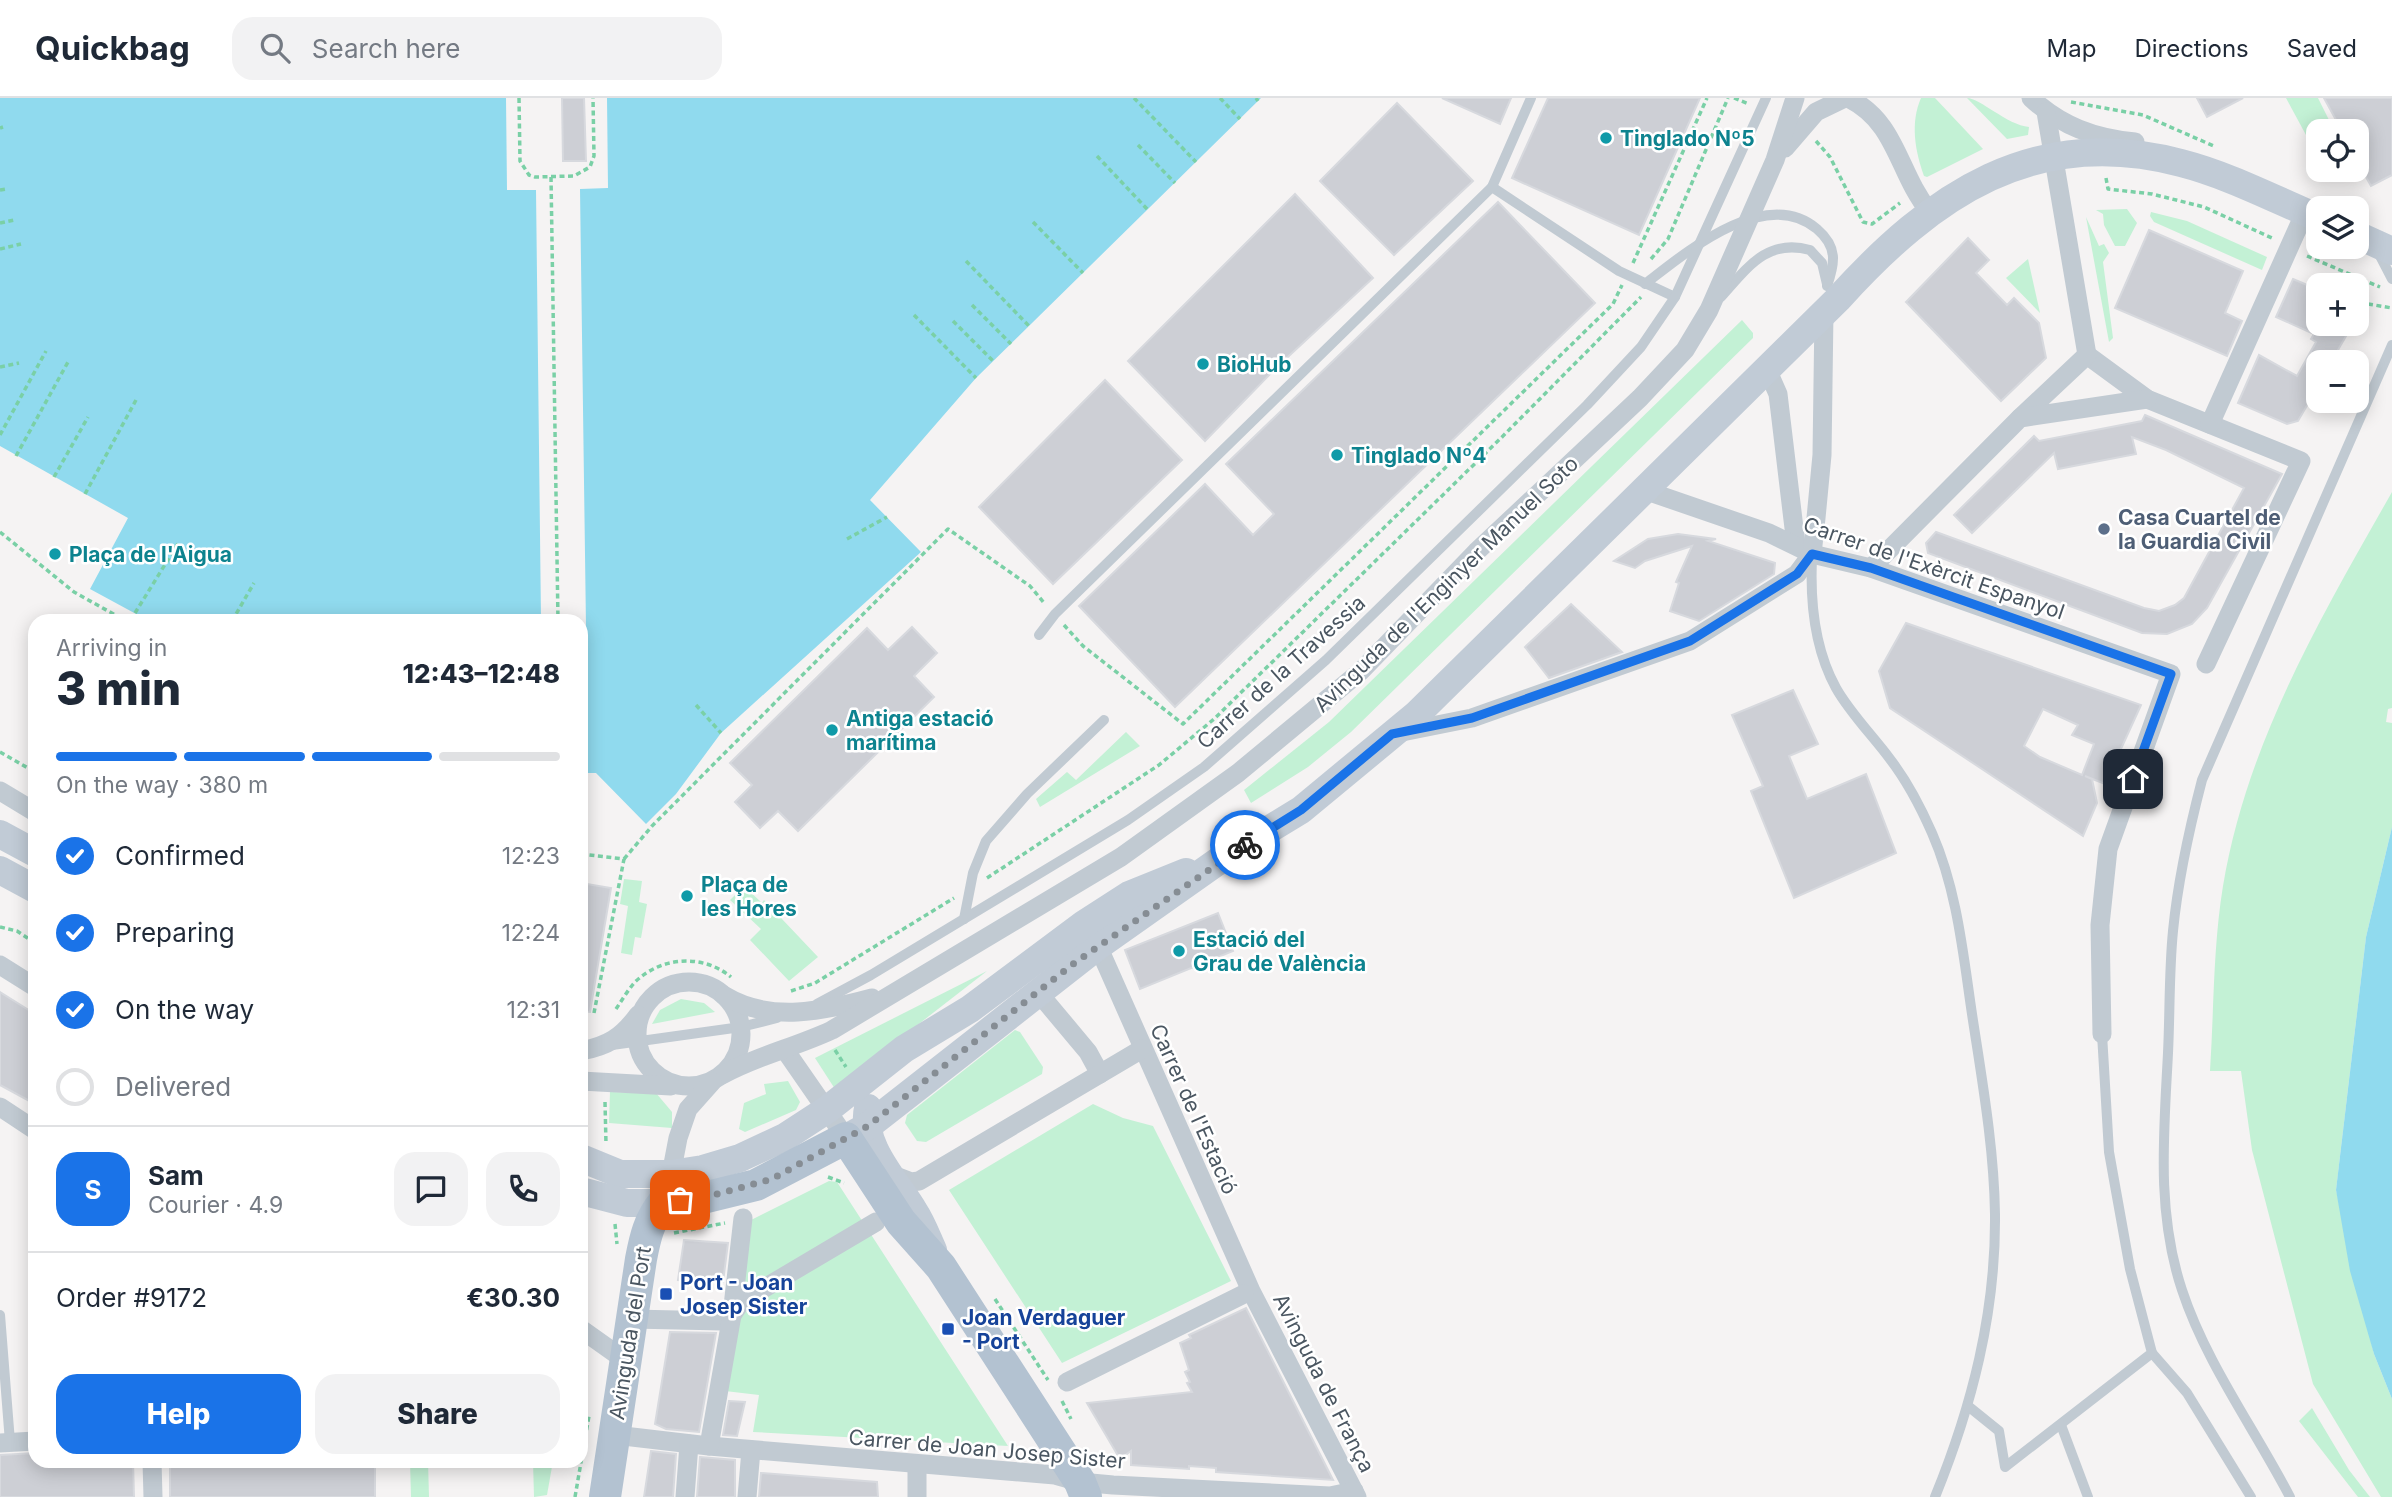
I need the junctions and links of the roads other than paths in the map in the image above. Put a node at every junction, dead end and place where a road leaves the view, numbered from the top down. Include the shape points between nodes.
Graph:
1 (1531, 98) edge
2 (1766, 98) edge
3 (1795, 98) edge
4 (1870, 98) edge
5 (2031, 98) edge
6 (1846, 99) edge
7 (2046, 112) junction
8 (2055, 157) junction
9 (1776, 160) junction
10 (2210, 172) junction
11 (1492, 187) junction
12 (1929, 211) junction
13 (2306, 212) edge
14 (1748, 220) junction
15 (2306, 227) edge
16 (1700, 241) junction
17 (2374, 243) edge
18 (2392, 279) edge
19 (1645, 284) junction
20 (1675, 297) junction
21 (1826, 299) junction
22 (1709, 310) junction
23 (2392, 345) edge
24 (2087, 355) junction
25 (1767, 369) junction
26 (2147, 399) junction
27 (2020, 418) junction
28 (2210, 425) junction
29 (1644, 490) junction
30 (1804, 550) junction
31 (1871, 568) junction
32 (1039, 635) dead end
33 (2206, 664) dead end
34 (1104, 720) dead end
35 (1392, 734) junction
36 (0, 792) edge
37 (28, 808) edge
38 (0, 834) edge
39 (28, 849) edge
40 (1224, 857) junction
41 (0, 870) edge
42 (28, 885) edge
43 (964, 919) junction
44 (1098, 946) junction
45 (0, 965) edge
46 (28, 983) edge
47 (909, 984) junction
48 (729, 988) junction
49 (1037, 991) junction
50 (643, 1008) junction
51 (970, 1009) junction
52 (805, 1011) junction
53 (741, 1027) junction
54 (2102, 1034) joint
55 (637, 1043) junction
56 (606, 1046) junction
57 (1142, 1049) junction
58 (588, 1050) edge
59 (785, 1050) junction
60 (1100, 1074) junction
61 (717, 1079) junction
62 (588, 1081) edge
63 (685, 1087) junction
64 (0, 1107) edge
65 (828, 1109) junction
66 (28, 1125) edge
67 (857, 1132) junction
68 (594, 1153) edge
69 (890, 1174) junction
70 (588, 1193) edge
71 (656, 1202) junction
72 (743, 1219) dead end
73 (876, 1222) dead end
74 (941, 1267) junction
75 (1247, 1292) junction
76 (0, 1315) edge
77 (732, 1315) junction
78 (632, 1319) junction
79 (0, 1328) edge
80 (588, 1334) edge
81 (2152, 1353) junction
82 (626, 1361) junction
83 (1067, 1382) dead end
84 (1968, 1406) junction
85 (2061, 1425) junction
86 (615, 1435) junction
87 (28, 1441) edge
88 (5, 1443) edge
89 (689, 1444) junction
90 (709, 1446) junction
91 (751, 1450) junction
92 (917, 1464) junction
93 (152, 1468) edge
94 (1083, 1490) edge
95 (1356, 1494) edge
96 (153, 1497) edge
97 (605, 1497) edge
98 (685, 1497) edge
99 (747, 1497) edge
100 (916, 1497) edge
101 (1935, 1497) edge
102 (2088, 1497) edge
103 (2251, 1497) edge
104 (2290, 1497) edge

1 - 11 lane
2 - 16 lane, Carrer de la Travessia
3 - 9 street, Avinguda de l'Enginyer Manuel Soto
4 - 6 street
5 - 7 street
6 - 9 street, Avinguda de l'Enginyer Manuel Soto via 1816,112
6 - 12 street via 1867,108 1884,127 1914,193
7 - 8 street
7 - 10 street via 2106,139 2171,151
8 - 10 main road via 2134,153
8 - 12 main road via 1983,180
8 - 24 street
9 - 14 street, Avinguda de l'Enginyer Manuel Soto
10 - 13 main road
11 - 19 lane
11 - 32 lane via 1055,614
12 - 21 main road
14 - 16 lane
14 - 21 lane via 1798,219 1829,241 1835,257
14 - 22 street, Avinguda de l'Enginyer Manuel Soto
15 - 28 street
16 - 19 lane
16 - 20 lane, Carrer de la Travessia
17 - 18 lane
19 - 20 lane
20 - 43 lane, Carrer de la Travessia via 1641,347 1587,405 1268,715 1128,820
21 - 22 lane via 1817,255 1797,246 1780,247 1754,260
21 - 25 main road
21 - 30 street via 1822,455
22 - 47 street, Avinguda de l'Enginyer Manuel Soto via 1685,350 1640,398 1476,552 1361,671 1287,734 1121,857
23 - 104 lane via 2202,779 2185,844 2173,932 2161,1160 2165,1221 2181,1288 2201,1340
24 - 26 street
24 - 27 street
25 - 29 main road
25 - 30 street via 1778,394
26 - 27 street
26 - 28 street
27 - 31 street
28 - 33 street via 2301,461
29 - 30 street, Carrer de l'Exèrcit Espanyol
29 - 35 main road
30 - 31 street, Carrer de l'Exèrcit Espanyol
30 - 35 street via 1797,574 1690,641 1472,718
30 - 84 lane via 1825,664 1837,690 1892,762 1926,821 1947,873 1958,922 1985,1101 1995,1215 1986,1328
31 - 54 street, Carrer de l'Exèrcit Espanyol via 2171,674 2108,849 2100,925
34 - 43 lane via 986,841
35 - 40 main road via 1301,810
36 - 37 street
38 - 39 main road
40 - 44 main road
40 - 51 main road via 1129,895
41 - 42 main road
43 - 52 lane, Carrer de la Travessia
44 - 49 main road
44 - 57 street, Carrer de l'Estació
45 - 46 street
47 - 52 street, Avinguda de l'Enginyer Manuel Soto via 842,1006
47 - 59 street, Avinguda de l'Enginyer Manuel Soto via 832,1030
48 - 50 street via 680,983 659,992
48 - 52 street, Avinguda de l'Enginyer Manuel Soto via 762,1012
48 - 53 street
49 - 60 street via 1088,1052
49 - 67 main road
50 - 55 street
50 - 56 street via 620,1037
51 - 65 main road via 904,1049
51 - 67 main road via 874,1097
52 - 53 lane, Carrer de la Travessia
53 - 55 lane, Carrer de la Travessia
53 - 61 street via 737,1053
54 - 81 lane via 2109,1152 2130,1269
55 - 56 lane, Carrer de la Travessia
55 - 63 street via 653,1073
56 - 58 street
57 - 60 street
57 - 75 street, Carrer de l'Estació
59 - 61 street, Avinguda de l'Enginyer Manuel Soto via 742,1064
59 - 65 street
60 - 69 street via 919,1181
61 - 63 street
61 - 71 street via 688,1109
62 - 63 street
64 - 66 street
65 - 67 street
65 - 71 main road via 785,1137 703,1170
67 - 69 main road via 876,1149
67 - 71 main road via 756,1185 703,1198
67 - 74 main road via 901,1222
68 - 71 main road
69 - 74 main road via 915,1212
70 - 71 main road via 612,1200
71 - 78 main road, Avinguda del Port
72 - 77 street
73 - 77 street via 741,1302
74 - 94 main road
75 - 83 street
75 - 95 street, Avinguda de França
76 - 79 lane
77 - 78 street via 722,1321
77 - 90 street
78 - 82 main road, Avinguda del Port
79 - 88 lane
80 - 82 street
81 - 85 lane
81 - 103 lane via 2187,1393
82 - 86 main road, Avinguda del Port
84 - 85 lane via 1999,1430 2005,1466
84 - 101 lane
85 - 102 lane
86 - 89 street, Carrer de Joan Josep Sister
86 - 97 main road, Avinguda del Port
87 - 88 street
89 - 90 street, Carrer de Joan Josep Sister
89 - 98 street
90 - 91 street, Carrer de Joan Josep Sister
91 - 92 street, Carrer de Joan Josep Sister
91 - 99 street
92 - 94 street, Carrer de Joan Josep Sister via 1055,1475
92 - 100 street
93 - 96 street
94 - 95 street, Carrer de Joan Josep Sister

